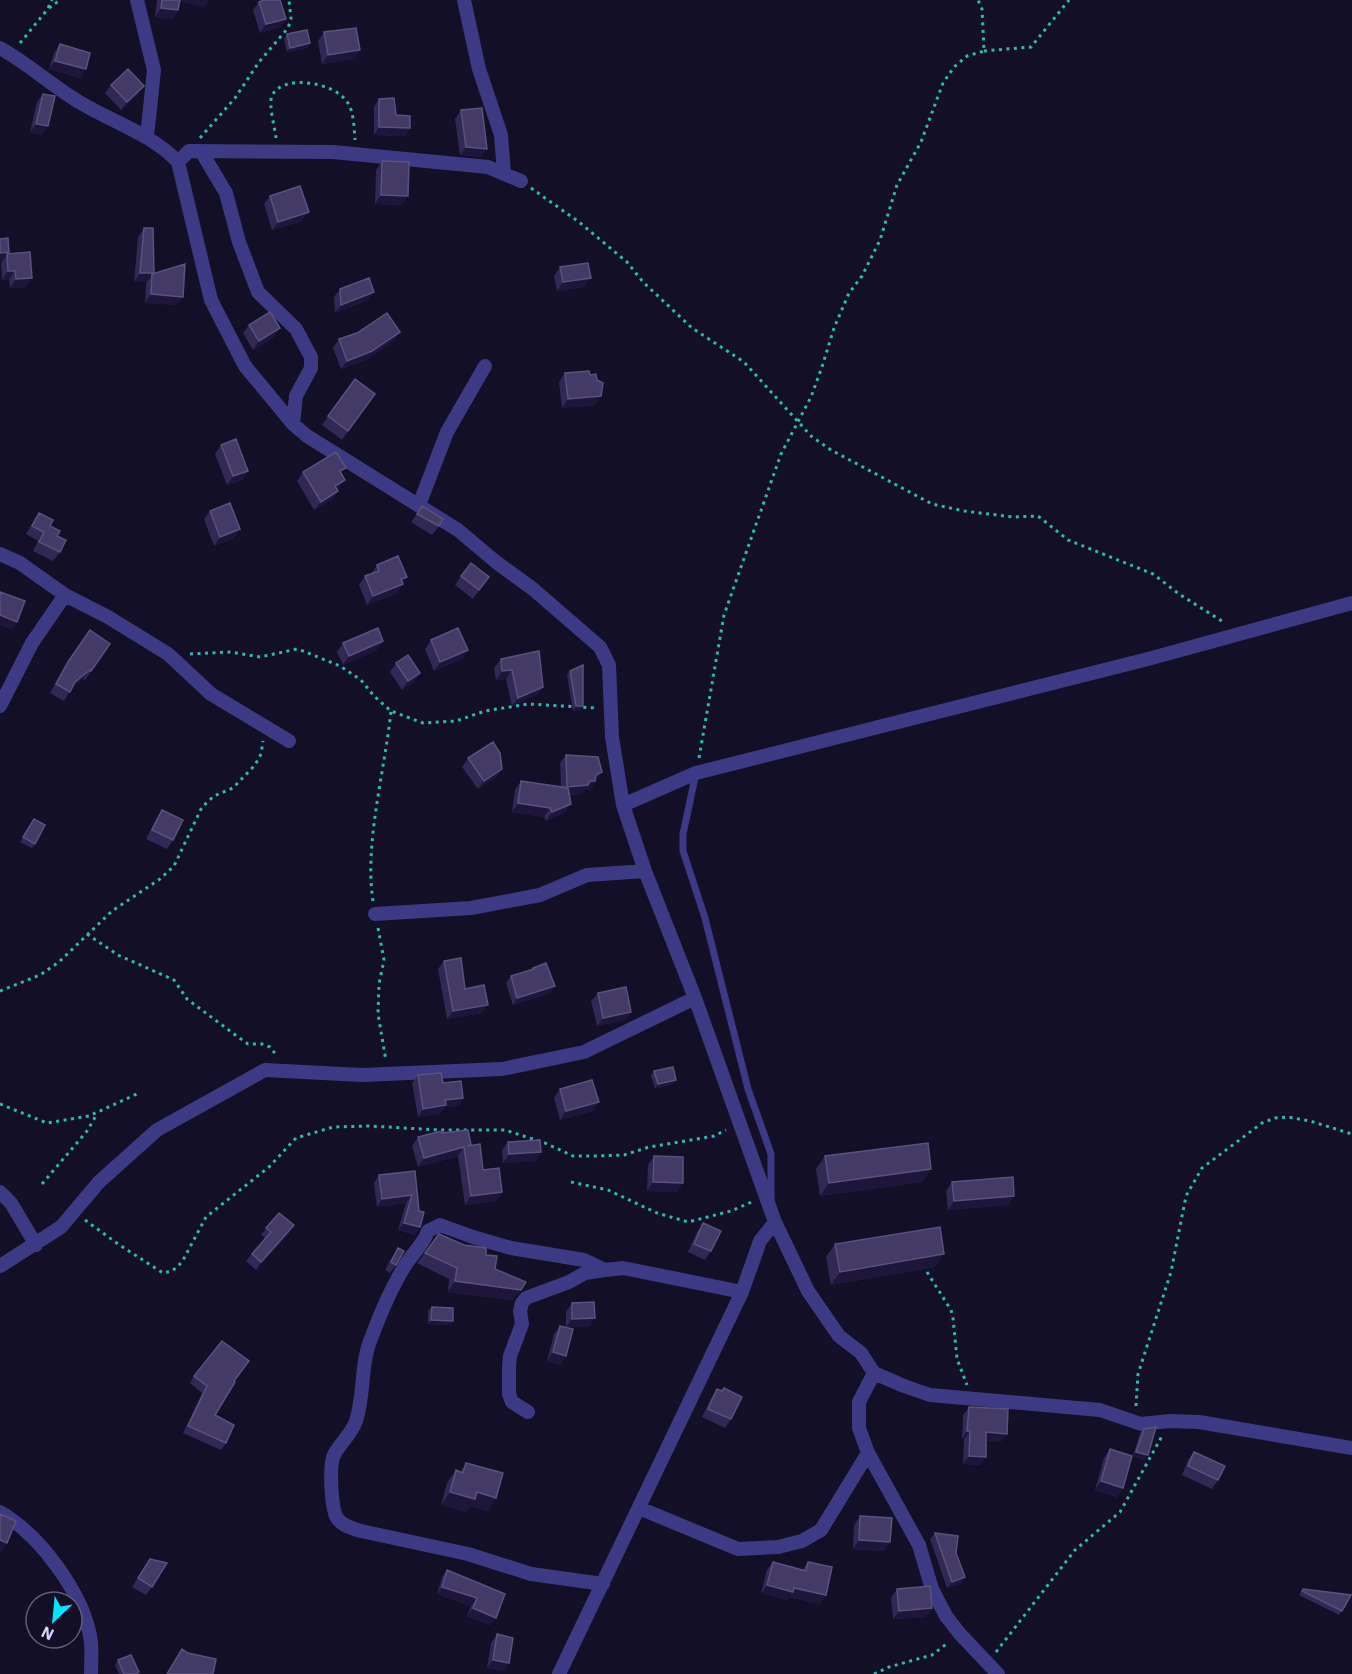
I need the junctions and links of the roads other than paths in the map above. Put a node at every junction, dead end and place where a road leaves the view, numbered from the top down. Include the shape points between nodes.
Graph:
1 (137, 0) edge
2 (464, 0) edge
3 (0, 48) edge
4 (147, 137) junction
5 (195, 151) junction
6 (178, 162) junction
7 (504, 173) junction
8 (521, 181) road end
9 (484, 366) dead end
10 (293, 424) junction
11 (419, 505) junction
12 (0, 554) edge
13 (65, 596) junction
14 (1352, 603) edge
15 (0, 706) edge
16 (289, 741) dead end
17 (696, 773) junction
18 (623, 805) junction
19 (645, 871) junction
20 (375, 914) road end
21 (695, 998) junction
22 (0, 1192) edge
23 (773, 1216) junction
24 (36, 1245) junction
25 (0, 1266) edge
26 (605, 1270) junction
27 (742, 1292) junction
28 (874, 1373) junction
29 (528, 1412) dead end
30 (1352, 1448) edge
31 (868, 1453) junction
32 (639, 1508) junction
33 (0, 1512) edge
34 (603, 1584) junction
35 (985, 1669) edge
36 (91, 1674) edge
37 (559, 1674) edge
38 (998, 1674) edge

1 - 4 street via 154,70
2 - 7 street via 479,69 501,135
3 - 4 street via 75,99
4 - 6 street
5 - 6 street
5 - 7 street via 333,152 488,167
5 - 10 street via 226,193 258,292 296,329 311,357 311,368 296,396
6 - 10 street via 211,300 245,366
7 - 8 street
9 - 11 street via 447,432
10 - 11 street
11 - 18 street via 458,530 600,647 609,665 612,737
12 - 13 street via 20,563
13 - 15 street via 32,643
13 - 16 street via 168,654 211,694
14 - 17 street
17 - 18 street
17 - 23 lane via 683,851 705,918 748,1089 771,1154
18 - 19 street
19 - 20 street via 587,875 540,895 471,908
19 - 21 street
21 - 23 street
21 - 24 street via 584,1052 502,1069 362,1076 265,1070 157,1130 99,1182 61,1227
22 - 24 street
23 - 27 street
23 - 28 street via 808,1291 839,1336 861,1353
24 - 25 street
26 - 27 street via 623,1268
26 - 29 street via 585,1273 522,1303 522,1324 510,1356 509,1394 512,1402
26 - 34 street via 584,1260 512,1248 440,1224 428,1231 407,1263 371,1337 356,1421 334,1454 331,1471 333,1504 338,1519 349,1527 468,1554 531,1574
27 - 32 street
28 - 30 street via 930,1395 1100,1410 1142,1424 1199,1422
28 - 31 street via 859,1402 859,1428
31 - 32 street via 821,1530 778,1548 738,1549
31 - 35 street via 919,1545 932,1588 946,1616
32 - 34 street
33 - 36 street via 24,1528 74,1593 91,1641
34 - 37 street
35 - 38 street

